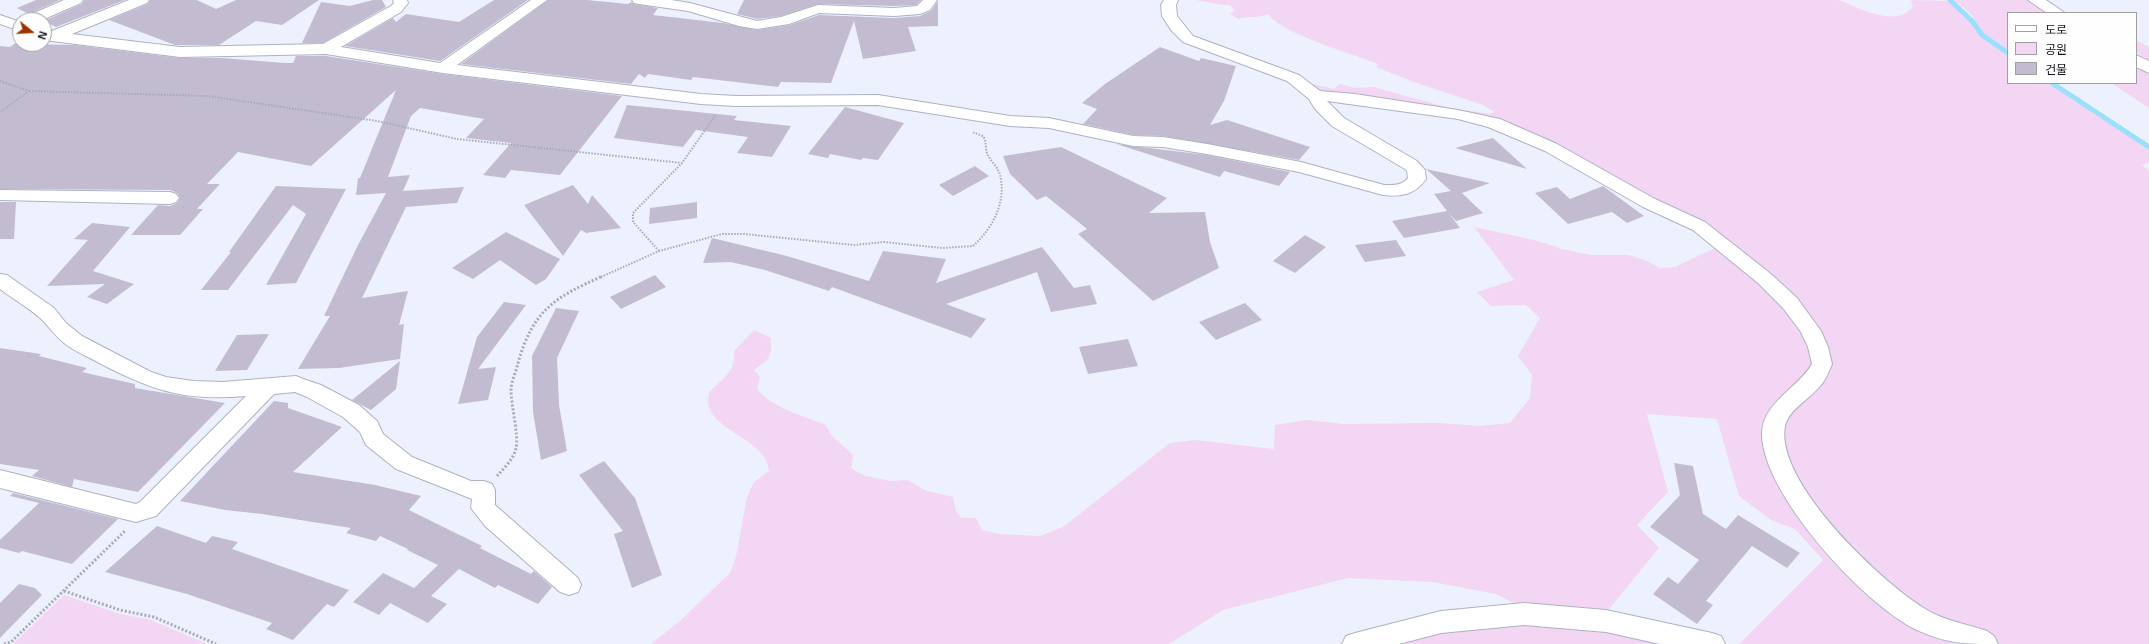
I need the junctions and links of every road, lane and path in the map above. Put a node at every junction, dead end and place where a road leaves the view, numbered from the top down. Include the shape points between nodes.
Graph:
1 (76, 0) edge
2 (142, 0) edge
3 (400, 0) edge
4 (540, 0) edge
5 (639, 0) edge
6 (930, 0) edge
7 (1171, 0) edge
8 (2035, 0) edge
9 (49, 12) edge
10 (2056, 12) edge
11 (0, 19) edge
12 (12, 22) edge
13 (52, 34) edge
14 (52, 37) edge
15 (326, 49) junction
16 (2137, 61) edge
17 (443, 68) junction
18 (2149, 68) edge
19 (0, 82) edge
20 (29, 91) junction
21 (1316, 96) junction
22 (726, 101) junction
23 (0, 112) edge
24 (970, 132) dead end
25 (682, 163) junction
26 (0, 195) edge
27 (170, 198) dead end
28 (659, 251) junction
29 (0, 280) edge
30 (270, 386) junction
31 (0, 479) edge
32 (484, 490) junction
33 (148, 509) junction
34 (569, 585) dead end
35 (64, 591) junction
36 (4, 644) edge
37 (216, 644) edge
38 (1355, 644) edge
39 (1712, 644) edge
40 (1985, 644) edge

1 - 9 street
2 - 13 street
3 - 15 street via 401,3 396,9
4 - 17 street
5 - 6 street via 690,7 758,25 784,21 818,9 894,12 920,10
7 - 21 street via 1170,17 1180,32 1188,38 1293,78
8 - 10 street
11 - 12 street
14 - 15 street via 180,52
15 - 17 street
16 - 18 street
17 - 22 street
19 - 20 path
20 - 23 path
20 - 25 path via 208,96 377,121 457,139
21 - 22 street via 1321,106 1338,122 1411,165 1416,170 1417,179 1410,187 1397,191 1382,190 1301,167 1208,149 1163,142 1133,141 1049,124 1010,121 878,100
21 - 40 street via 1360,100 1472,118 1510,129 1700,227 1755,272 1785,297 1802,316 1820,349 1822,364 1813,380 1777,414 1773,434 1783,473 1796,495 1812,518 1856,568 1884,593 1918,618 1978,639
22 - 25 path
24 - 28 path via 984,136 988,153 1000,174 1001,185 1001,196 993,224 972,246 942,248 884,242 854,245 722,234
25 - 28 path via 633,213 633,222
26 - 27 street
28 - 32 path via 570,290 546,307 531,328 511,389 516,448 508,463
29 - 30 street via 47,313 59,328 75,341 144,377 164,384 193,389 223,390
30 - 32 street via 296,384 314,391 351,411 369,427 374,439 404,464 470,490
30 - 33 street
31 - 33 street via 136,513
32 - 34 street via 483,508
33 - 35 path
35 - 36 path via 11,642
35 - 37 path via 120,610 154,617
38 - 39 street via 1441,622 1524,614 1606,621

